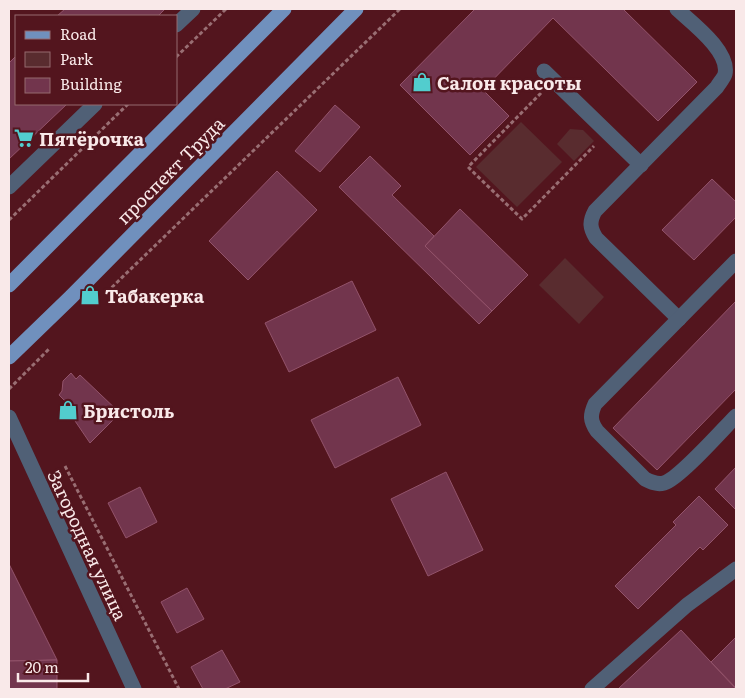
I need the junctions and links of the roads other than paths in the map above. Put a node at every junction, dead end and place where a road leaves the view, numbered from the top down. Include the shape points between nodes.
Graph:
1 (193, 9) edge
2 (284, 9) edge
3 (356, 9) edge
4 (677, 9) edge
5 (178, 23) edge
6 (549, 75) road end
7 (94, 105) edge
8 (640, 165) junction
9 (9, 187) edge
10 (736, 261) edge
11 (9, 285) edge
12 (679, 319) junction
13 (9, 357) edge
14 (736, 416) edge
15 (9, 417) edge
16 (736, 569) edge
17 (134, 689) edge
18 (592, 689) edge

1 - 5 street
2 - 11 main road, проспект Труда
3 - 13 main road, проспект Труда
4 - 8 street via 719,50 725,63 725,74 717,87
6 - 8 street
7 - 9 street
8 - 12 street via 595,211 590,220 591,230
10 - 12 street
12 - 14 street via 595,404 591,422 645,479 664,483 676,476
15 - 17 street, Загородная улица
16 - 18 street via 687,605

